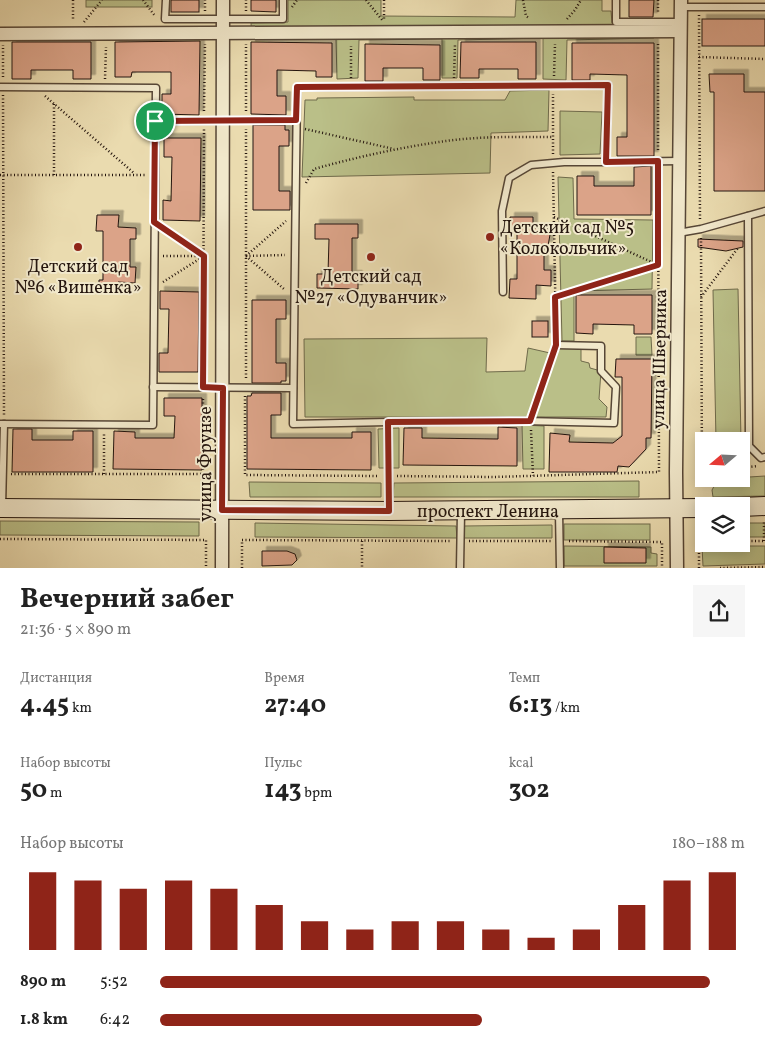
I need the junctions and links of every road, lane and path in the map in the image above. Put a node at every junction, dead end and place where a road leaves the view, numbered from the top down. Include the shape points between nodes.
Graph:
1 (73, 0) edge
2 (102, 0) edge
3 (166, 0) edge
4 (205, 0) edge
5 (223, 0) edge
6 (246, 0) edge
7 (283, 0) edge
8 (366, 0) edge
9 (384, 0) edge
10 (581, 0) edge
11 (616, 0) edge
12 (658, 0) edge
13 (681, 3) edge
14 (738, 3) edge
15 (765, 7) edge
16 (205, 19) junction
17 (223, 19) junction
18 (246, 19) junction
19 (658, 27) junction
20 (680, 27) junction
21 (456, 32) junction
22 (555, 32) junction
23 (106, 33) junction
24 (205, 33) junction
25 (223, 33) junction
26 (246, 33) junction
27 (352, 33) junction
28 (2, 34) edge
29 (74, 34) junction
30 (699, 57) dead end
31 (765, 59) edge
32 (553, 85) junction
33 (350, 86) junction
34 (454, 86) junction
35 (1, 87) edge
36 (34, 87) junction
37 (104, 88) junction
38 (1, 100) edge
39 (54, 104) junction
40 (155, 121) junction
41 (204, 121) junction
42 (223, 121) junction
43 (246, 121) junction
44 (296, 124) junction
45 (553, 137) junction
46 (396, 150) junction
47 (658, 161) junction
48 (679, 161) junction
49 (606, 162) junction
50 (553, 163) junction
51 (1, 174) edge
52 (54, 175) junction
53 (136, 175) junction
54 (155, 175) junction
55 (295, 200) junction
56 (765, 211) edge
57 (295, 213) junction
58 (748, 216) junction
59 (554, 217) junction
60 (154, 222) junction
61 (678, 233) junction
62 (748, 235) junction
63 (294, 255) junction
64 (154, 256) junction
65 (204, 256) junction
66 (246, 256) junction
67 (658, 265) junction
68 (154, 288) junction
69 (503, 292) dead end
70 (294, 297) junction
71 (555, 297) junction
72 (701, 297) dead end
73 (556, 345) junction
74 (153, 387) junction
75 (203, 387) junction
76 (223, 388) junction
77 (246, 388) junction
78 (293, 388) junction
79 (530, 421) junction
80 (388, 422) junction
81 (2, 424) edge
82 (104, 425) junction
83 (765, 457) edge
84 (765, 466) edge
85 (750, 467) edge
86 (3, 474) junction
87 (104, 474) junction
88 (388, 476) junction
89 (533, 476) junction
90 (1, 508) edge
91 (676, 508) junction
92 (695, 508) edge
93 (222, 510) junction
94 (559, 510) junction
95 (389, 511) junction
96 (461, 511) junction
97 (761, 513) edge
98 (0, 538) edge
99 (242, 540) dead end
100 (362, 540) dead end
101 (750, 541) edge
102 (764, 541) edge
103 (662, 542) dead end
104 (699, 552) edge
105 (765, 567) edge
106 (206, 568) edge
107 (222, 568) edge
108 (242, 568) edge
109 (362, 568) edge
110 (460, 568) edge
111 (560, 568) edge
112 (662, 568) edge
113 (676, 568) edge
114 (699, 568) edge
115 (720, 568) edge

1 - 29 path
2 - 29 path
3 - 16 lane via 165,19
4 - 16 path
5 - 17 street, улица Фрунзе
6 - 18 path
7 - 18 lane via 283,19
8 - 9 path via 384,22
10 - 22 path
11 - 19 lane via 616,22
12 - 19 path
13 - 14 lane
13 - 20 street, улица Шверника
14 - 15 lane
16 - 17 lane
17 - 18 lane
17 - 25 street, улица Фрунзе
19 - 20 street
19 - 22 street
19 - 47 path
20 - 48 street, улица Шверника
21 - 22 street
21 - 27 street
21 - 34 path
22 - 32 path
23 - 24 street
23 - 29 street
23 - 37 path
24 - 25 street
24 - 41 path
25 - 26 street
25 - 42 street, улица Фрунзе
26 - 27 street
26 - 43 path
27 - 33 path
28 - 29 street
28 - 35 path
30 - 31 path
32 - 34 lane
32 - 45 path
32 - 49 lane via 608,85
33 - 34 lane
33 - 44 lane via 297,87
35 - 36 lane
35 - 38 path
36 - 37 lane
36 - 39 path
37 - 40 lane via 156,88
38 - 51 path
39 - 52 path
39 - 53 path
40 - 41 lane
40 - 54 lane
41 - 42 lane
41 - 65 path
42 - 43 lane
42 - 76 street, улица Фрунзе
43 - 44 lane
43 - 66 path
44 - 46 path
44 - 55 lane
45 - 46 path via 446,141
45 - 50 path
46 - 55 path via 314,169
47 - 48 lane
47 - 49 lane
47 - 67 path
48 - 61 street, улица Шверника
49 - 50 lane
50 - 59 path
50 - 69 lane via 531,165 509,178 502,211
51 - 52 path
51 - 81 path
52 - 53 path
53 - 54 path
54 - 60 lane
55 - 57 lane
56 - 58 lane
57 - 63 lane
57 - 66 path
58 - 61 lane
58 - 62 lane
59 - 67 path
59 - 71 path
60 - 64 lane
60 - 65 path
61 - 91 street, улица Шверника
62 - 72 path
62 - 83 lane via 749,446 761,458
63 - 66 path
63 - 70 lane
64 - 65 path
64 - 68 lane
65 - 68 path
65 - 75 path
66 - 70 path
66 - 77 path
67 - 71 path
67 - 89 path via 659,472
68 - 74 lane
70 - 78 lane
71 - 73 path
73 - 79 path
73 - 79 lane via 601,346 601,370 616,387 614,423
74 - 75 lane
74 - 82 lane via 153,426
75 - 76 lane
75 - 87 path via 204,474
76 - 77 lane
76 - 93 street, улица Фрунзе
77 - 78 lane
77 - 88 path via 245,475
78 - 80 lane via 293,424
79 - 80 lane
79 - 89 path
80 - 88 lane
81 - 82 lane
81 - 86 lane
82 - 87 path
84 - 85 path
86 - 87 path
86 - 90 lane
88 - 89 path
88 - 95 lane
90 - 93 street, проспект Ленина
91 - 92 street, проспект Ленина
91 - 94 street, проспект Ленина
91 - 113 street, улица Шверника
93 - 95 street, проспект Ленина
93 - 107 street, улица Фрунзе
94 - 96 street, проспект Ленина
94 - 111 lane
95 - 96 street, проспект Ленина
96 - 110 lane
97 - 102 path
98 - 106 path via 206,540
99 - 108 path
100 - 109 path
101 - 102 path
103 - 112 path
104 - 114 path
105 - 115 path

